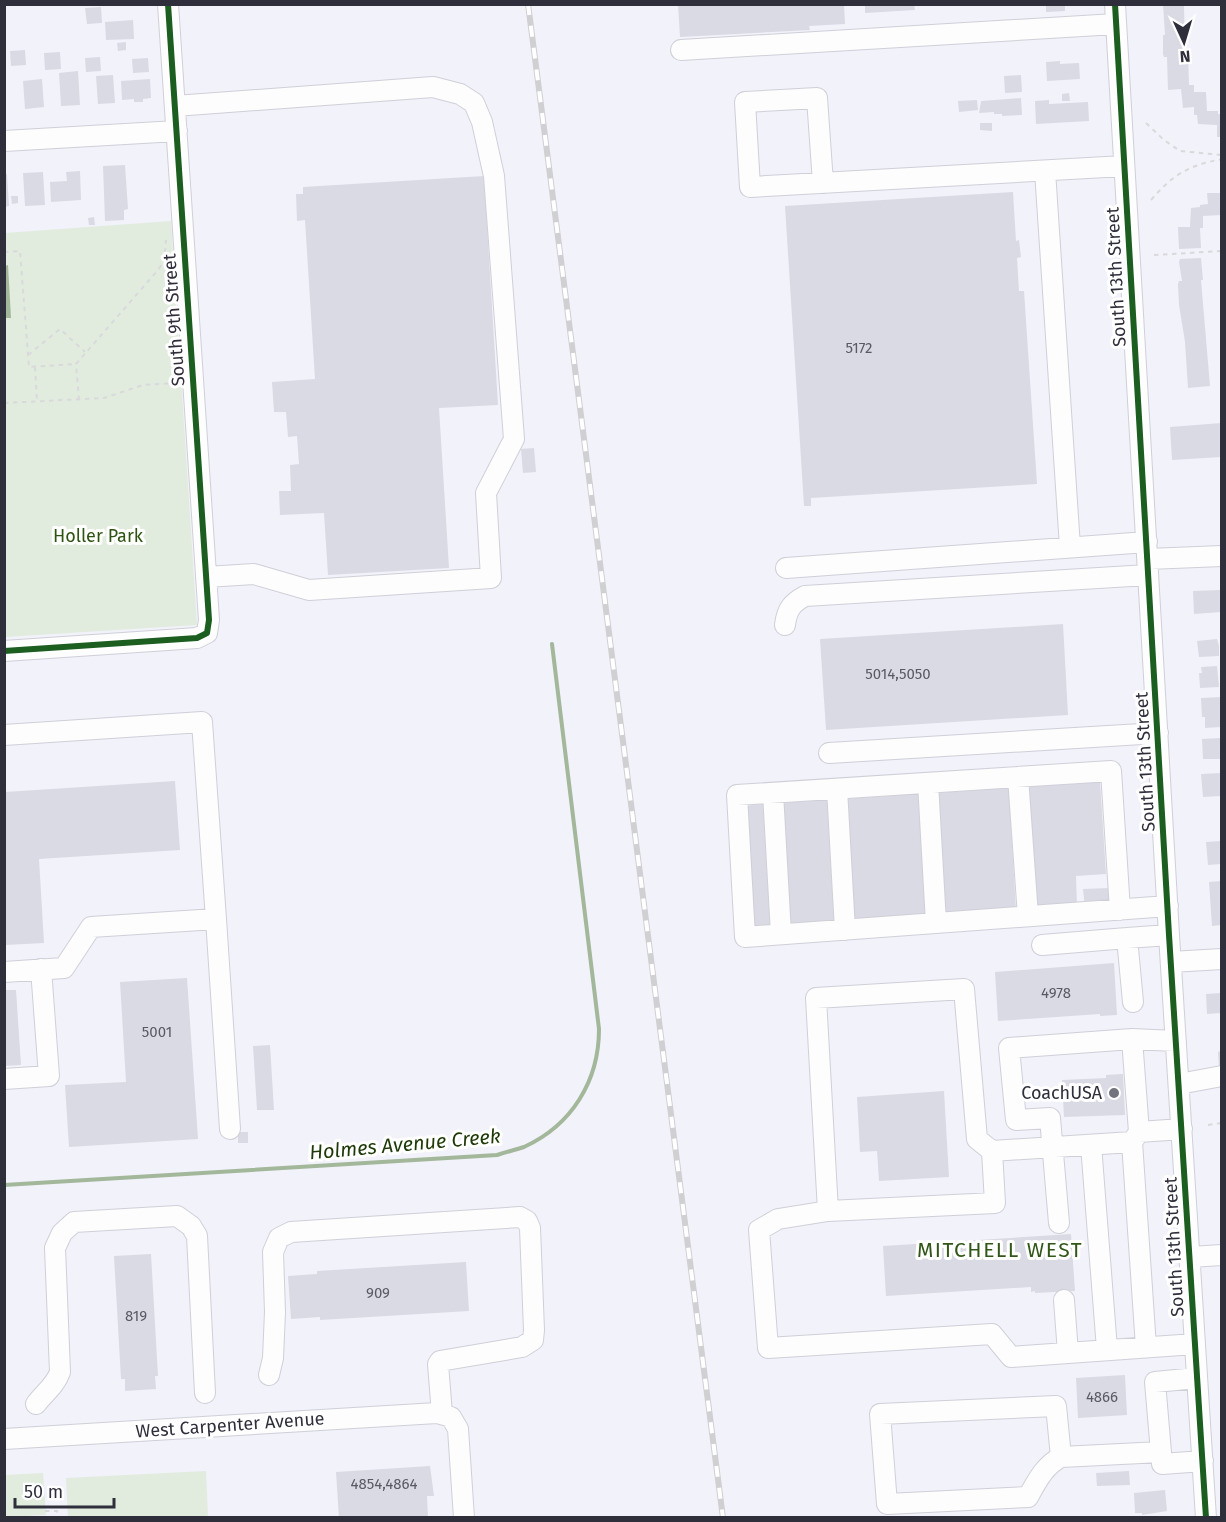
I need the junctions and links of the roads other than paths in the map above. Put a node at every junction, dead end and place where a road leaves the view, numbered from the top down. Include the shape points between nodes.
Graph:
1 (168, 4) edge
2 (1115, 14) edge
3 (681, 50) dead end
4 (175, 106) junction
5 (177, 131) junction
6 (4, 141) edge
7 (1124, 166) junction
8 (1045, 171) junction
9 (823, 183) junction
10 (1070, 547) junction
11 (1221, 556) edge
12 (1148, 559) junction
13 (786, 568) dead end
14 (206, 577) junction
15 (785, 625) dead end
16 (4, 651) edge
17 (1158, 733) junction
18 (4, 735) edge
19 (829, 753) dead end
20 (1018, 777) junction
21 (928, 783) junction
22 (837, 789) junction
23 (773, 793) junction
24 (1168, 906) junction
25 (1120, 910) junction
26 (1028, 916) junction
27 (216, 919) junction
28 (936, 923) junction
29 (845, 930) junction
30 (781, 934) junction
31 (1169, 935) junction
32 (1127, 938) junction
33 (1042, 945) dead end
34 (1221, 959) edge
35 (1171, 962) junction
36 (41, 969) junction
37 (4, 972) edge
38 (1133, 1002) dead end
39 (1132, 1039) junction
40 (1176, 1041) junction
41 (1221, 1076) edge
42 (4, 1079) edge
43 (1179, 1084) junction
44 (230, 1129) dead end
45 (1182, 1129) junction
46 (1136, 1137) junction
47 (1091, 1145) junction
48 (1053, 1147) junction
49 (992, 1151) junction
50 (828, 1211) junction
51 (1059, 1223) dead end
52 (1221, 1255) edge
53 (1190, 1257) junction
54 (1064, 1300) dead end
55 (1195, 1344) junction
56 (1146, 1347) junction
57 (1107, 1350) junction
58 (1068, 1353) junction
59 (269, 1375) dead end
60 (1197, 1378) junction
61 (205, 1393) dead end
62 (36, 1404) dead end
63 (448, 1417) junction
64 (4, 1439) edge
65 (1161, 1452) junction
66 (1061, 1457) junction
67 (1203, 1461) junction
68 (464, 1518) edge
69 (1206, 1518) edge

1 - 4 street, South 9th Street
2 - 3 street
2 - 7 street, South 13th Street
4 - 5 street, South 9th Street
4 - 14 street via 433,87 460,94 474,103 494,176 514,439 486,493 491,578 309,590 254,574
5 - 6 street
5 - 14 street, South 9th Street
7 - 8 street
7 - 12 street, South 13th Street
8 - 9 street
8 - 10 street
9 - 9 street via 750,187 745,102 817,98
10 - 12 street
10 - 13 street
11 - 12 street
12 - 15 street via 805,596 786,613
12 - 17 street, South 13th Street
14 - 16 street, South 9th Street via 209,620 207,633 197,638
17 - 19 street
17 - 24 street, South 13th Street
18 - 27 street via 202,722
20 - 21 street
20 - 25 street via 1111,771
20 - 26 street
21 - 22 street
21 - 28 street
22 - 23 street
22 - 29 street
23 - 30 street
23 - 30 street via 737,795 737,807 745,937
24 - 25 street
24 - 31 street, South 13th Street
25 - 26 street
26 - 28 street
27 - 36 street via 91,927 64,968
27 - 44 street
28 - 29 street
29 - 30 street
31 - 32 street
31 - 35 street, South 13th Street
32 - 33 street
32 - 38 street
34 - 35 street
35 - 40 street, South 13th Street
36 - 37 street
36 - 42 street via 49,1076
39 - 40 street
39 - 46 street
39 - 48 street via 1009,1048 1016,1120 1050,1118
40 - 43 street, South 13th Street
41 - 43 street
43 - 45 street, South 13th Street
45 - 46 street
45 - 53 street, South 13th Street
46 - 47 street
46 - 56 street
47 - 48 street
47 - 57 street
48 - 49 street
48 - 51 street
49 - 50 street via 994,1203
49 - 50 street via 977,1139 964,989 816,998
50 - 58 street via 778,1219 759,1230 768,1348 992,1334 1011,1357
52 - 53 street
53 - 55 street, South 13th Street
54 - 58 street
55 - 56 street
55 - 60 street, South 13th Street
56 - 57 street
57 - 58 street
59 - 63 street via 275,1312 273,1252 279,1238 291,1232 520,1217 530,1228 533,1340 522,1347 440,1361
60 - 65 street via 1155,1382
60 - 67 street, South 13th Street
61 - 62 street via 197,1236 190,1226 177,1216 74,1222 62,1233 55,1248 60,1372 56,1384
63 - 64 street, West Carpenter Avenue via 423,1412
63 - 68 street via 459,1438
65 - 66 street
65 - 67 street via 1162,1464
66 - 66 street via 1043,1471 1028,1497 887,1504 880,1414 1056,1406
67 - 69 street, South 13th Street

